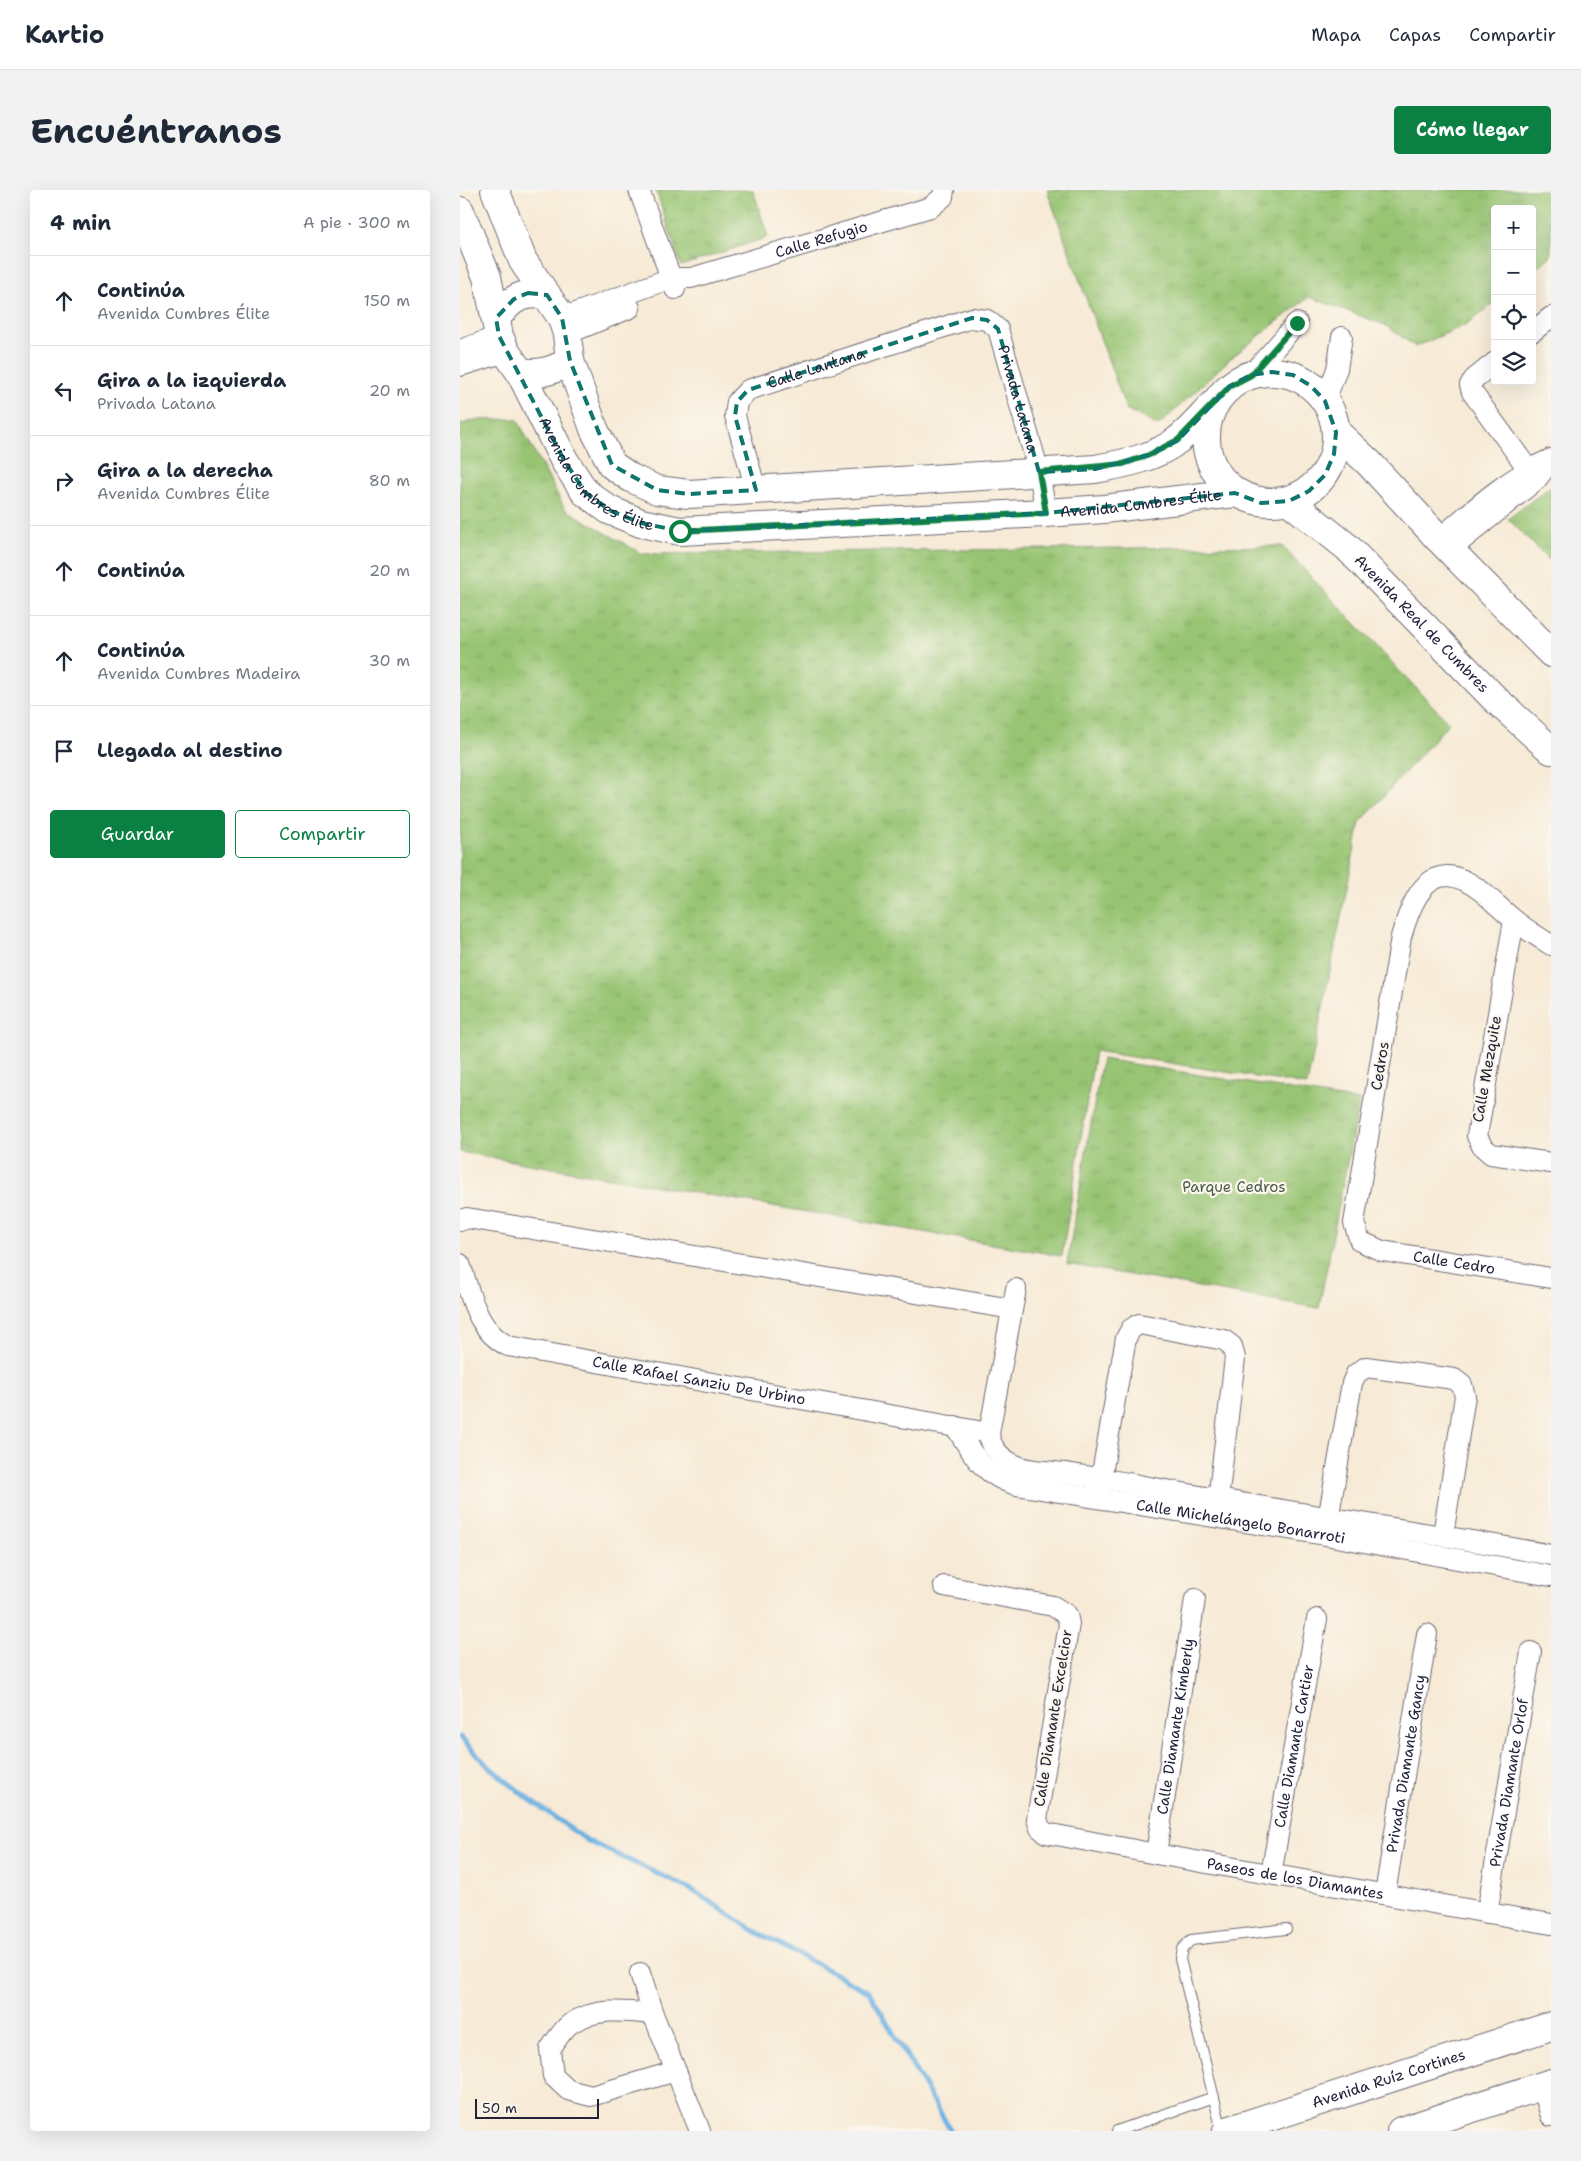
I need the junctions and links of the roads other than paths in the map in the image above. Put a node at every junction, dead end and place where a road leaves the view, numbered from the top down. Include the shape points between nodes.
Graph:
1 (495, 190) edge
2 (639, 190) edge
3 (944, 190) edge
4 (460, 211) edge
5 (679, 282) junction
6 (547, 295) junction
7 (1551, 317) edge
8 (987, 320) joint
9 (1297, 323) dead end
10 (565, 326) junction
11 (1536, 329) edge
12 (1342, 338) dead end
13 (505, 344) junction
14 (460, 350) edge
15 (570, 361) junction
16 (1491, 365) edge
17 (460, 366) edge
18 (1251, 375) junction
19 (1326, 401) junction
20 (1215, 403) junction
21 (1336, 432) junction
22 (1551, 460) edge
23 (612, 465) junction
24 (1039, 472) junction
25 (1531, 475) junction
26 (756, 490) junction
27 (585, 492) junction
28 (1236, 493) junction
29 (1289, 501) junction
30 (1046, 513) junction
31 (1445, 545) junction
32 (1551, 653) edge
33 (1551, 750) edge
34 (1514, 920) junction
35 (1551, 945) edge
36 (1551, 1163) edge
37 (460, 1221) edge
38 (1360, 1241) joint
39 (460, 1264) edge
40 (1551, 1278) edge
41 (1016, 1289) dead end
42 (1012, 1309) junction
43 (955, 1426) junction
44 (989, 1433) junction
45 (1100, 1488) junction
46 (1218, 1500) junction
47 (1327, 1526) junction
48 (1443, 1535) junction
49 (1551, 1555) edge
50 (1551, 1576) edge
51 (944, 1586) dead end
52 (1195, 1599) dead end
53 (1317, 1620) dead end
54 (1427, 1634) dead end
55 (1531, 1652) dead end
56 (1040, 1828) joint
57 (1156, 1854) junction
58 (1271, 1874) junction
59 (1385, 1894) junction
60 (1487, 1913) junction
61 (1551, 1924) edge
62 (1286, 1929) dead end
63 (640, 1973) dead end
64 (653, 2014) junction
65 (1551, 2026) edge
66 (676, 2071) junction
67 (1547, 2084) edge
68 (1214, 2097) junction
69 (1551, 2116) edge
70 (700, 2131) edge
71 (1117, 2131) edge
72 (1222, 2131) edge
73 (1227, 2131) edge
74 (1401, 2131) edge

1 - 6 street, Avenida Cumbres Élite via 523,261
2 - 5 street
3 - 5 street, Calle Refugio via 943,197 930,207
4 - 13 street, Avenida Cumbres Élite via 488,277
5 - 10 street, Calle Refugio
6 - 10 street, Avenida Cumbres Élite
6 - 13 street via 528,293 514,298
7 - 11 street
8 - 24 street, Privada Latana via 998,329
8 - 26 street, Calle Lantana via 972,318 748,390 737,402 736,416
9 - 18 street
10 - 15 street, Avenida Cumbres Élite
12 - 19 street via 1337,369
13 - 14 street
13 - 15 street via 543,373
13 - 17 street
13 - 27 street, Avenida Cumbres Élite via 564,460
15 - 23 street, Avenida Cumbres Élite via 594,429
16 - 25 street via 1474,378 1470,385 1472,392
18 - 19 street via 1272,372 1293,375
18 - 20 street via 1230,386
19 - 21 street
20 - 24 street, Avenida Cumbres Élite via 1178,440 1149,455 1123,464
20 - 28 street via 1206,427 1207,453 1217,476
21 - 29 street via 1334,454 1325,475 1309,491
21 - 31 street via 1390,484
22 - 25 street
23 - 26 street, Avenida Cumbres Élite via 630,478 657,490 688,494
23 - 27 street
24 - 26 street, Avenida Cumbres Élite
24 - 30 street, Privada Latana
25 - 31 street
27 - 30 street, Avenida Cumbres Élite via 609,510 640,523 680,531
28 - 29 street via 1261,503
28 - 30 street, Avenida Cumbres Élite
29 - 33 street, Avenida Real de Cumbres via 1347,547 1495,699
31 - 32 street
34 - 35 street
34 - 36 street, Calle Mezquite via 1477,1136 1491,1154
34 - 38 street, Cedros via 1479,890 1454,878 1441,877 1417,892 1400,937 1354,1223
37 - 42 street via 467,1218
38 - 40 street, Calle Cedro via 1382,1251
39 - 43 street, Calle Rafael Sanziu De Urbino via 483,1327 494,1339 508,1346
41 - 42 street
42 - 44 street
43 - 44 street, Calle Rafael Sanziu De Urbino
43 - 45 street, Calle Michelángelo Bonarroti via 976,1459 1000,1480 1016,1485
44 - 45 street, Calle Michelángelo Bonarroti via 990,1443 998,1454 1021,1467
45 - 46 street, Calle Michelángelo Bonarroti
45 - 46 street via 1126,1338 1131,1328 1139,1324 1224,1340 1232,1346 1236,1358
45 - 47 street, Calle Michelángelo Bonarroti
46 - 47 street, Calle Michelángelo Bonarroti
47 - 48 street, Calle Michelángelo Bonarroti
47 - 48 street via 1352,1382 1356,1374 1366,1367 1454,1379 1462,1386 1465,1396
47 - 50 street, Calle Michelángelo Bonarroti
48 - 49 street, Calle Michelángelo Bonarroti
51 - 56 street, Calle Diamante Excelcior via 1053,1606 1067,1615 1069,1624 1037,1819
52 - 57 street, Calle Diamante Kimberly
53 - 58 street, Calle Diamante Cartier
54 - 59 street, Privada Diamante Gancy
55 - 60 street, Privada Diamante Orlof
56 - 57 street, Paseos de los Diamantes via 1046,1833
57 - 58 street, Paseos de los Diamantes
58 - 59 street, Paseos de los Diamantes
59 - 60 street, Paseos de los Diamantes
60 - 61 street, Paseos de los Diamantes
62 - 68 lane via 1190,1940 1182,1949 1180,1959
63 - 64 street
64 - 66 street
64 - 66 street via 619,2010 593,2013 569,2025 550,2049 554,2076 568,2090 591,2096
65 - 73 street, Avenida Ruíz Cortines
66 - 70 street
67 - 69 street
67 - 74 street
68 - 71 lane
68 - 72 lane

